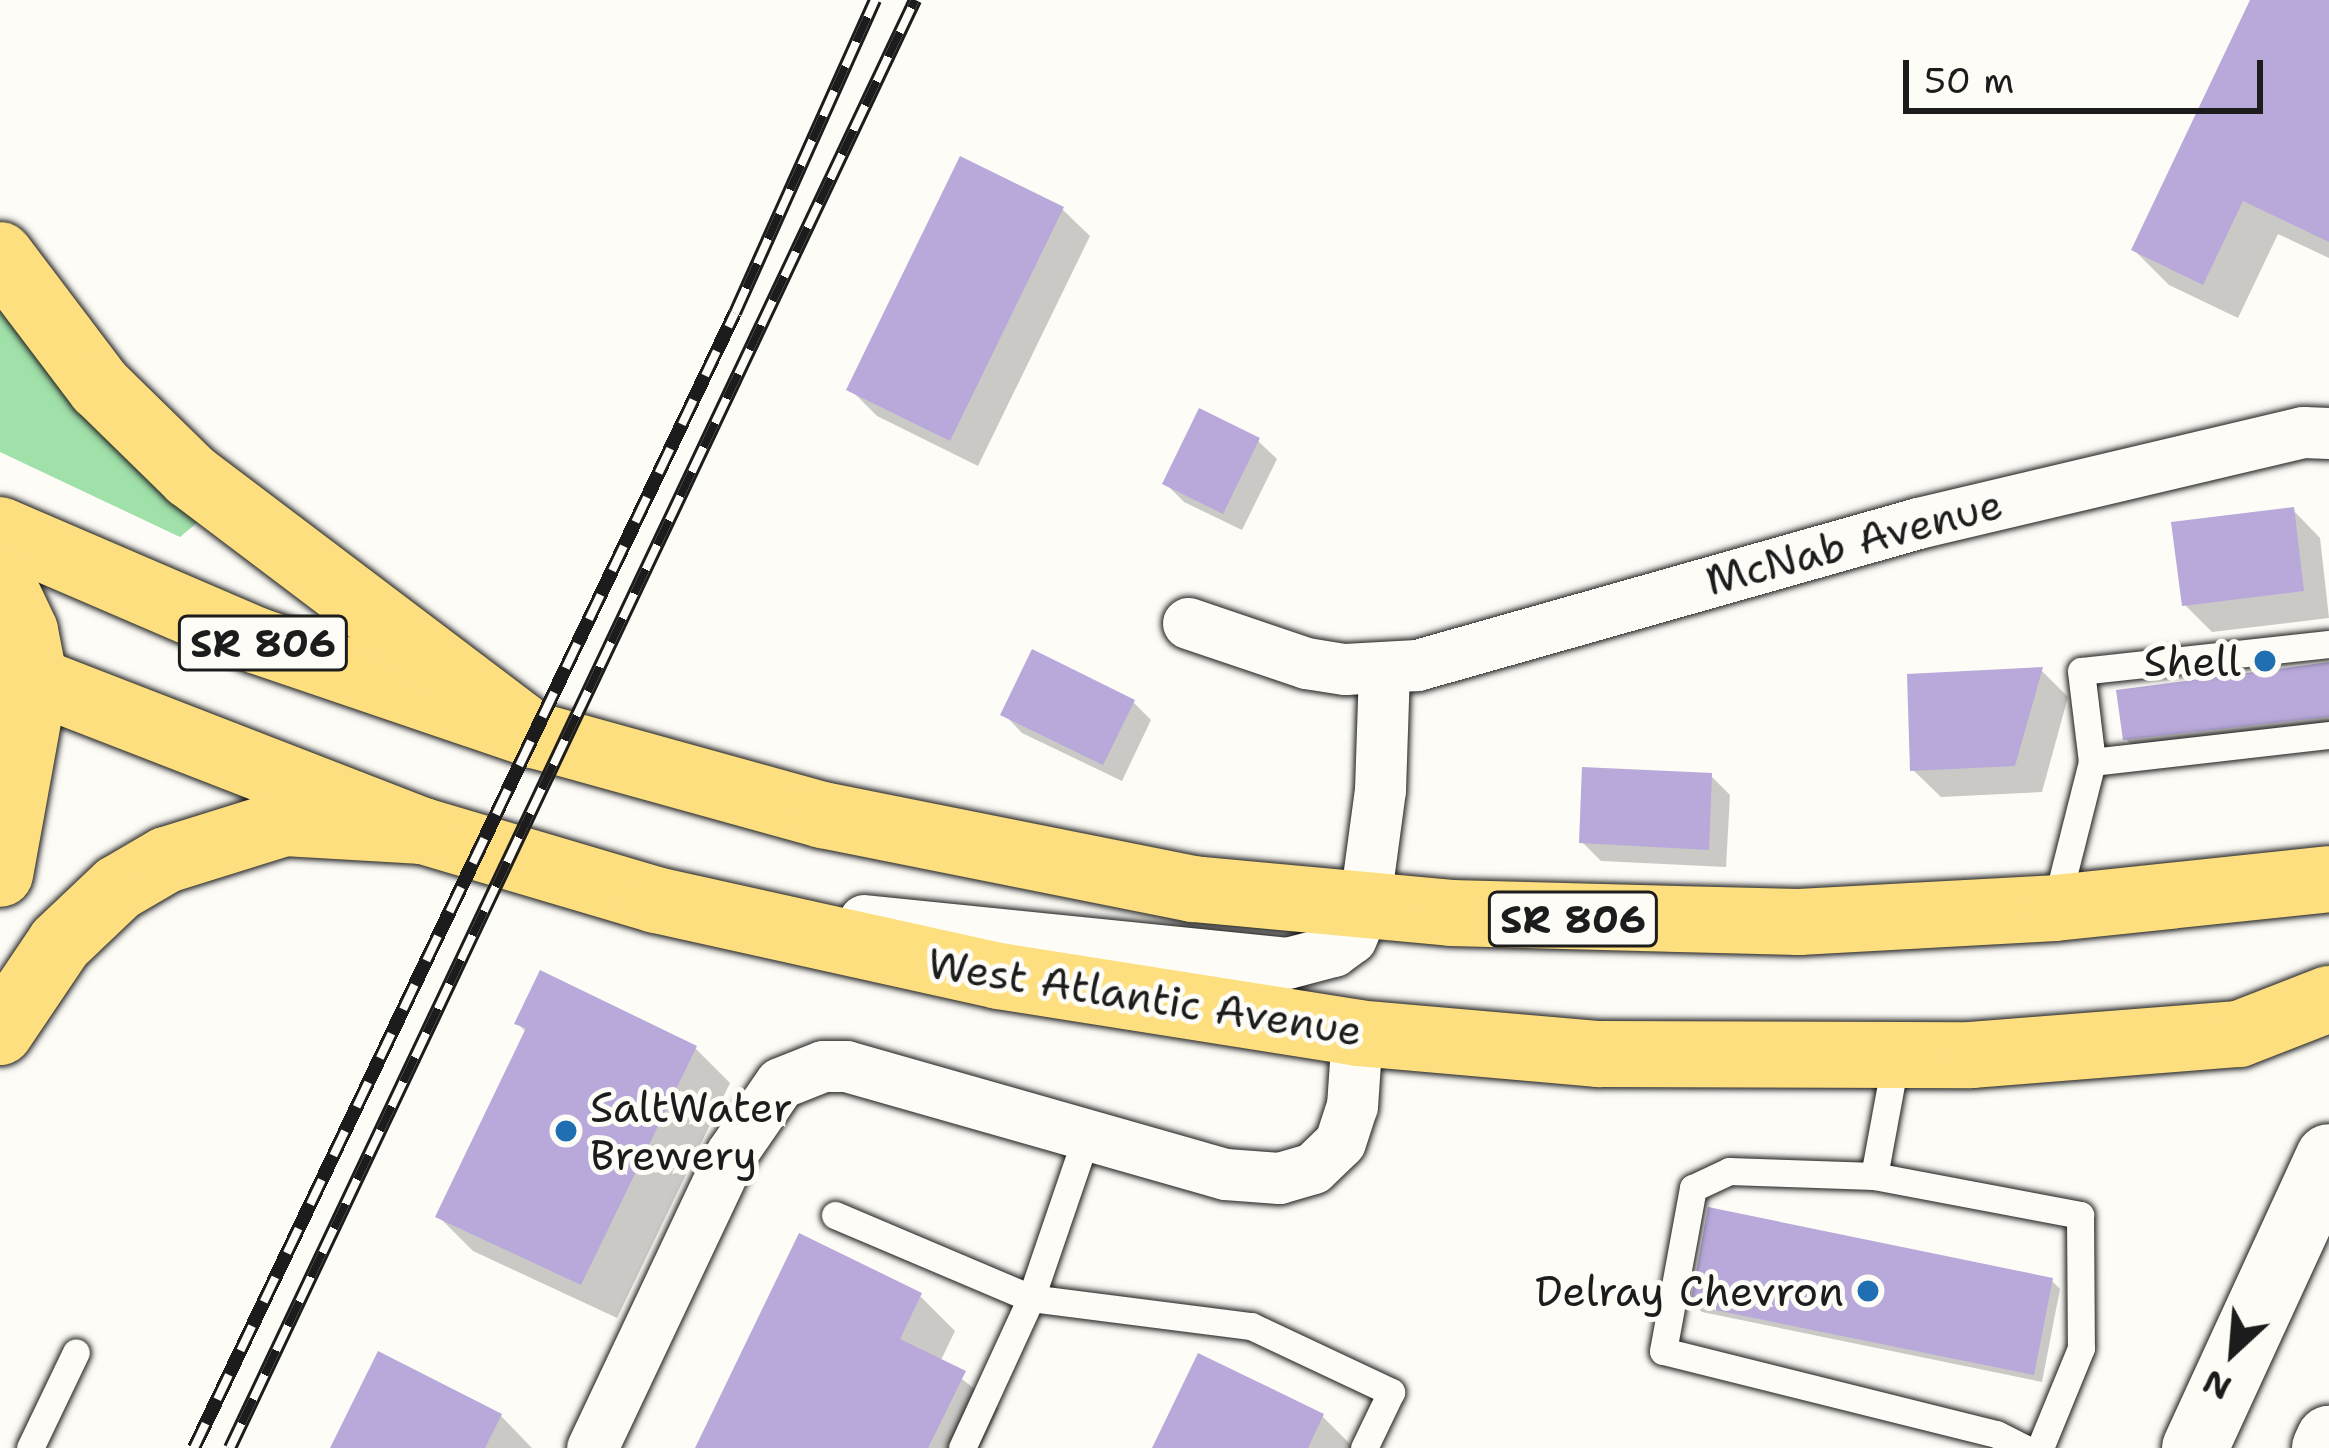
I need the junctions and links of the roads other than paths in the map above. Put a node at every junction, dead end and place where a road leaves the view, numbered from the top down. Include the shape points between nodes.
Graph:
1 (0, 256) edge
2 (2329, 434) edge
3 (0, 530) edge
4 (0, 578) edge
5 (1188, 622) dead end
6 (2315, 652) edge
7 (1384, 670) junction
8 (17, 675) edge
9 (2318, 731) edge
10 (534, 735) junction
11 (2092, 762) junction
12 (423, 831) junction
13 (0, 874) edge
14 (2329, 879) edge
15 (656, 900) junction
16 (1364, 908) junction
17 (2054, 908) junction
18 (2329, 999) edge
19 (0, 1032) edge
20 (1357, 1034) junction
21 (1897, 1057) junction
22 (1087, 1134) junction
23 (2329, 1157) edge
24 (1874, 1177) junction
25 (835, 1216) dead end
26 (1031, 1298) junction
27 (76, 1352) dead end
28 (2329, 1439) edge
29 (30, 1448) edge
30 (592, 1448) edge
31 (962, 1448) edge
32 (1364, 1448) edge
33 (2024, 1448) edge
34 (2039, 1448) edge
35 (2194, 1448) edge
36 (2325, 1448) edge

1 - 10 main road via 100,387 191,476
2 - 7 street, McNab Avenue via 2303,432 1918,523
3 - 10 main road, SR 806 via 255,640
4 - 8 main road via 25,631
5 - 7 street via 1306,663
6 - 11 lane via 2169,672 2081,671
7 - 16 street via 1380,790
8 - 12 main road, West Atlantic Avenue / SR 806
8 - 13 main road
9 - 11 lane
10 - 16 main road, SR 806 via 803,810 1018,858
11 - 17 lane
12 - 15 main road, West Atlantic Avenue / SR 806
12 - 19 main road via 285,823 166,860 118,888 60,943
14 - 17 main road, SR 806
15 - 16 street via 1287,963 1351,938
15 - 20 main road, West Atlantic Avenue / SR 806 via 977,972
16 - 17 main road, SR 806 via 1799,922
18 - 21 main road, West Atlantic Avenue / SR 806 via 2239,1034
20 - 21 main road, West Atlantic Avenue / SR 806 via 1599,1054
20 - 22 street via 1352,1106 1340,1142 1298,1174 1225,1174
21 - 24 lane
22 - 26 lane
22 - 30 street via 846,1066 780,1083 731,1154
23 - 35 main road
24 - 33 lane via 1729,1171 1693,1188 1664,1351 1996,1434
24 - 34 lane via 2080,1215 2081,1348
25 - 26 lane
26 - 31 lane
26 - 32 lane via 1251,1326 1391,1392
27 - 29 lane
28 - 36 main road

